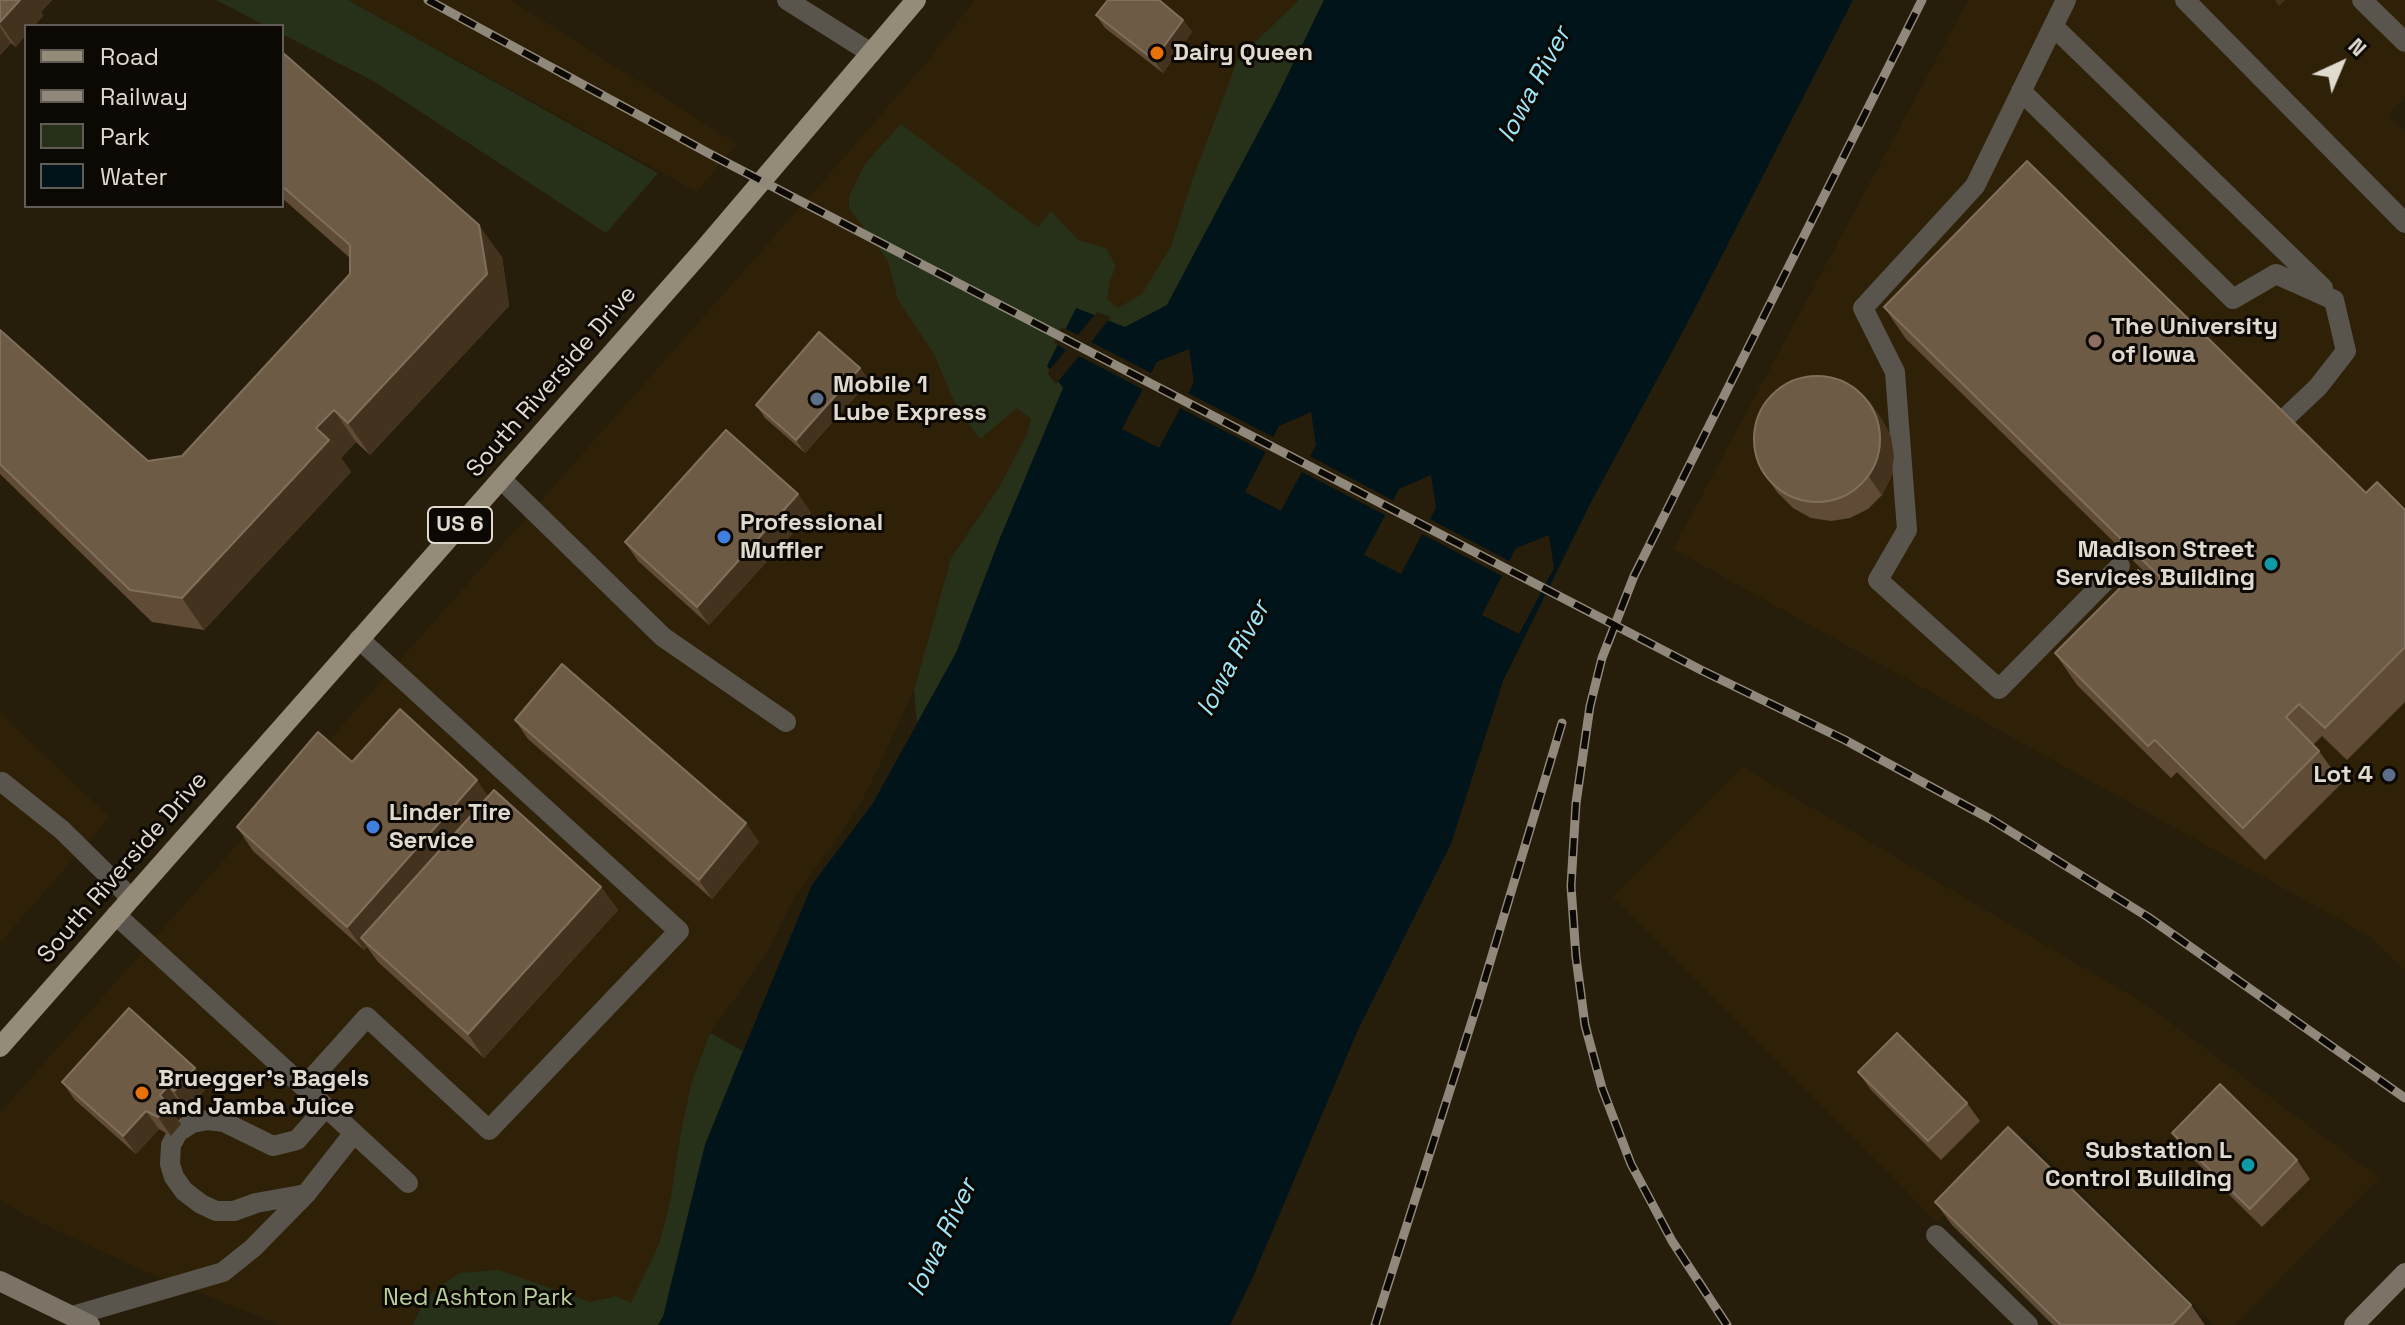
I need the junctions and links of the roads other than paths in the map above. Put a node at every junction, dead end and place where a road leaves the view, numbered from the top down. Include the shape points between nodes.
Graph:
1 (787, 0) edge
2 (916, 0) edge
3 (2066, 0) edge
4 (2185, 0) edge
5 (2362, 0) edge
6 (2053, 26) junction
7 (2405, 42) edge
8 (871, 53) junction
9 (2021, 91) junction
10 (2405, 223) edge
11 (2334, 300) junction
12 (2282, 421) edge
13 (501, 479) junction
14 (2120, 566) edge
15 (359, 639) junction
16 (786, 722) dead end
17 (1, 782) edge
18 (131, 898) junction
19 (116, 915) junction
20 (0, 1047) edge
21 (304, 1087) junction
22 (326, 1107) junction
23 (354, 1133) junction
24 (408, 1183) dead end
25 (306, 1194) junction
26 (1936, 1235) edge
27 (2405, 1273) edge
28 (0, 1281) edge
29 (81, 1321) edge
30 (2028, 1325) edge
31 (2354, 1325) edge

1 - 8 lane
2 - 8 main road, South Riverside Drive / US 6
3 - 6 lane
4 - 10 lane
5 - 7 lane
6 - 9 lane
6 - 11 lane
8 - 13 main road, South Riverside Drive / US 6
9 - 11 lane via 2233,299 2276,274
9 - 14 lane via 1975,186 1863,308 1895,372 1907,530 1878,580 1999,689
11 - 12 lane via 2346,351
13 - 15 main road, South Riverside Drive / US 6
13 - 16 lane via 663,637
15 - 18 main road, South Riverside Drive / US 6
15 - 21 lane via 679,931 489,1130 367,1017
17 - 18 lane via 62,830
18 - 19 main road, South Riverside Drive / US 6
19 - 20 main road, South Riverside Drive / US 6
19 - 21 lane
21 - 22 lane
22 - 23 lane
22 - 25 lane via 297,1140 273,1146 224,1122 208,1120 178,1132 171,1145 174,1177 184,1191 216,1211
23 - 24 lane
23 - 25 lane
25 - 29 lane via 223,1272
26 - 30 lane
27 - 31 street
28 - 29 street

